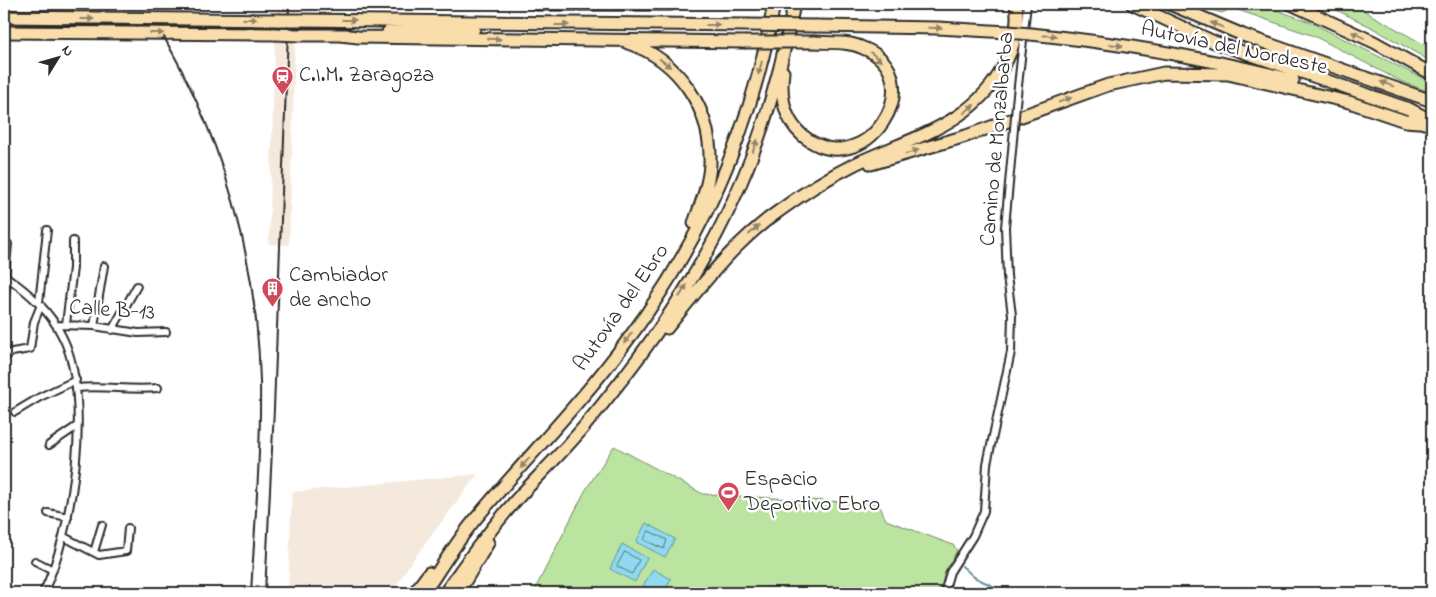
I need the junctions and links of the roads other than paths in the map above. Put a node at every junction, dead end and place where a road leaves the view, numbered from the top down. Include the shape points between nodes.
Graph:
1 (537, 4) edge
2 (671, 4) edge
3 (774, 4) edge
4 (795, 4) edge
5 (1016, 4) edge
6 (1027, 4) edge
7 (1132, 4) edge
8 (1170, 4) edge
9 (1291, 4) edge
10 (4, 17) edge
11 (513, 24) junction
12 (4, 32) edge
13 (340, 35) junction
14 (616, 40) junction
15 (1432, 74) edge
16 (1432, 101) edge
17 (1432, 121) edge
18 (1418, 122) junction
19 (1432, 125) edge
20 (816, 186) junction
21 (47, 230) dead end
22 (73, 241) dead end
23 (8, 244) dead end
24 (104, 266) dead end
25 (5, 276) edge
26 (137, 286) dead end
27 (656, 298) junction
28 (40, 304) junction
29 (4, 306) edge
30 (66, 324) junction
31 (56, 325) junction
32 (94, 326) junction
33 (112, 330) junction
34 (166, 332) dead end
35 (5, 357) edge
36 (76, 380) junction
37 (77, 388) junction
38 (158, 388) dead end
39 (15, 412) dead end
40 (77, 426) junction
41 (582, 429) junction
42 (49, 445) dead end
43 (554, 460) junction
44 (48, 513) dead end
45 (68, 517) junction
46 (472, 523) junction
47 (102, 525) dead end
48 (128, 528) dead end
49 (64, 537) junction
50 (94, 552) junction
51 (35, 561) dead end
52 (53, 570) junction
53 (46, 592) edge
54 (414, 593) edge
55 (424, 593) edge
56 (445, 593) edge
57 (458, 593) edge
58 (944, 593) edge

1 - 2 highway
3 -> 27 highway, Autovía del Ebro via 746,120 715,196 689,247
14 -> 4 highway, bridge via 744,42 814,42 862,47 874,54 886,68 893,88 891,108 881,128 864,141 841,148 818,144 801,134 787,114 782,83
41 -> 4 highway, Autovía del Ebro via 660,329 731,206 762,128
20 -> 5 highway via 854,164 936,129 973,106 993,85 1008,57 1016,29
6 - 58 street, Camino de Monzalbarba, bridge via 1005,227 1012,352 987,464 984,511 973,536 950,572
7 - 17 highway via 1214,42 1400,106
16 -> 8 highway via 1243,35
15 -> 9 highway, Autovía del Nordeste via 1366,38
10 -> 11 highway, Autovía del Nordeste, bridge
11 - 13 highway via 498,29 410,29
11 -> 18 highway, Autovía del Nordeste, bridge via 938,28 1032,34 1218,62 1347,95
12 -> 13 highway, bridge
13 -> 14 highway
14 -> 27 highway via 655,55 680,76 698,105 708,140 710,165 699,210
18 - 19 highway, Autovía del Nordeste
20 -> 18 highway via 862,167 966,136 1108,85 1164,73 1228,74
41 -> 20 highway via 624,384 728,255 762,223
21 - 28 street
22 - 30 street
23 - 25 street
24 - 32 street
25 - 28 street
25 - 29 street
26 - 33 street
27 -> 46 highway, Autovía del Ebro via 603,372
28 - 31 street
28 - 35 street via 30,349 12,352
30 - 31 street, Calle B-13
30 - 32 street, Calle B-13
31 - 36 street
32 - 33 street, Calle B-13
33 - 34 street, Calle B-13
36 - 37 street
36 - 39 street
37 - 38 street
37 - 40 street
40 - 42 street
40 - 45 street
41 - 43 highway, Autovía del Ebro
43 - 56 highway, Autovía del Ebro via 481,542
43 - 57 highway via 486,546
44 - 45 street
45 - 49 street
46 - 54 highway via 443,553
46 - 55 highway, Autovía del Ebro
47 - 50 street
48 - 50 street via 126,551 99,555
49 - 50 street
49 - 52 street
51 - 52 street
52 - 53 street

